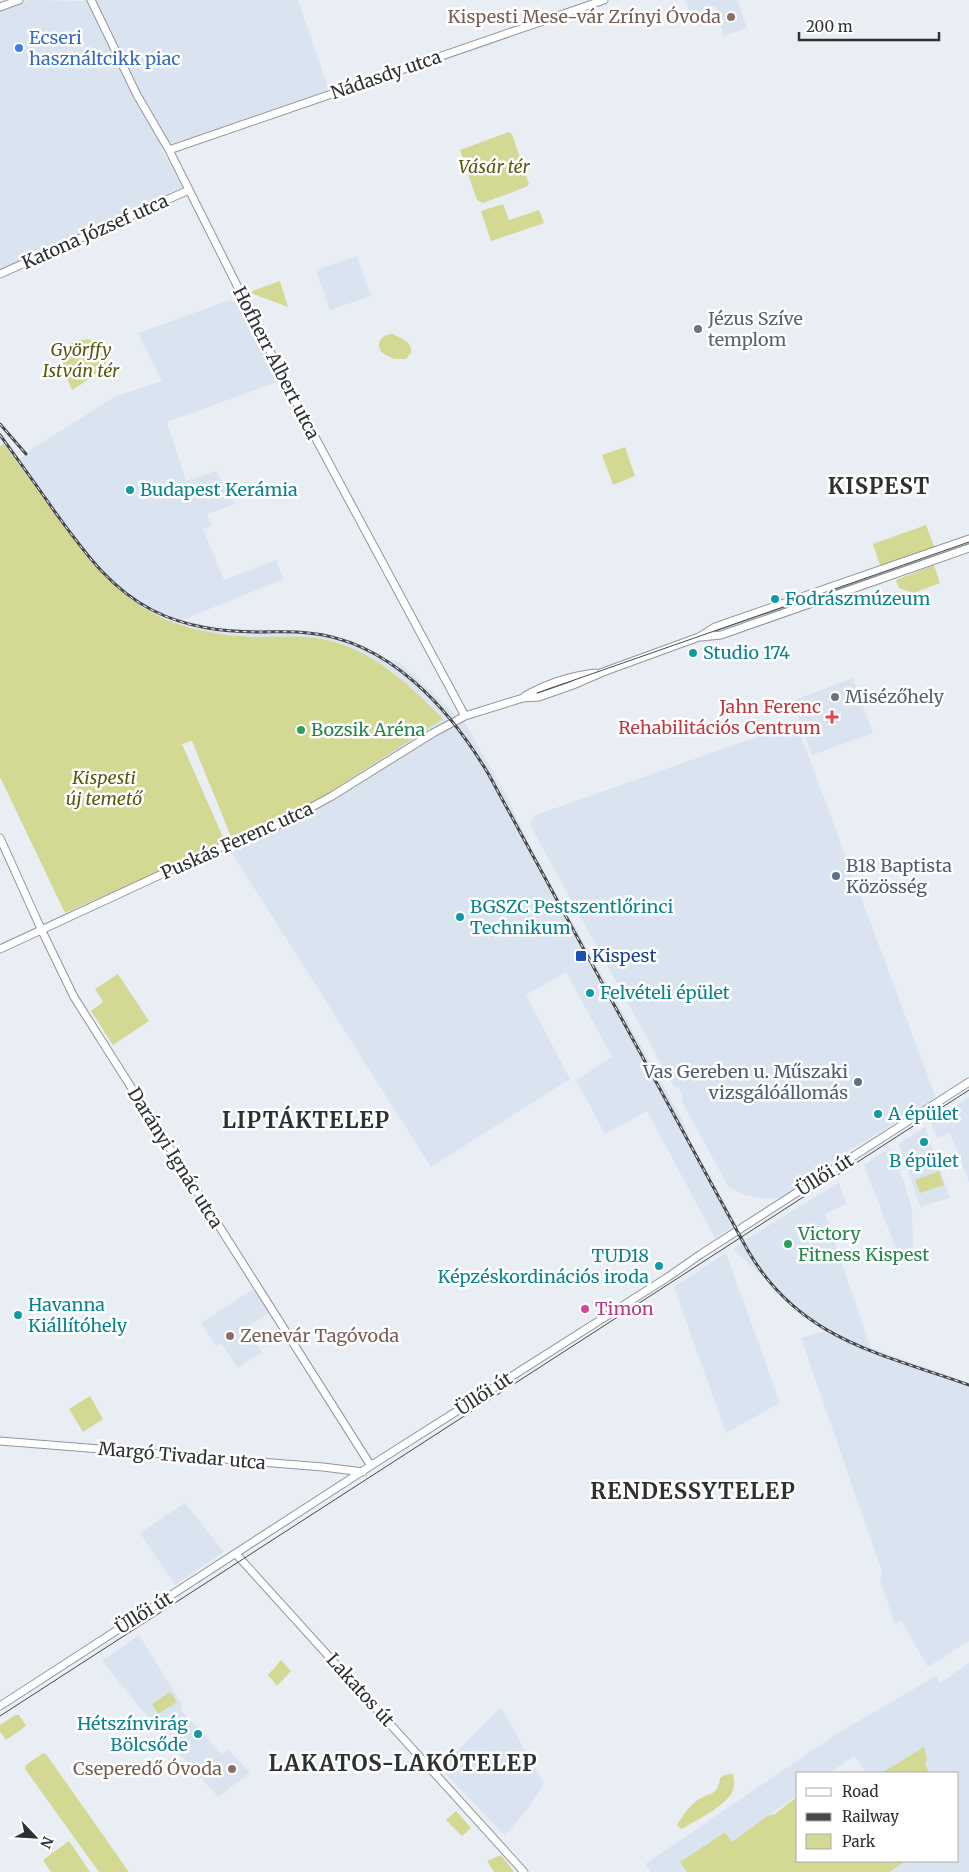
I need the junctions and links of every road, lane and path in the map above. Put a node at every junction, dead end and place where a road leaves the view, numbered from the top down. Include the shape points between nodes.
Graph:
1 (18, 0) edge
2 (86, 0) edge
3 (604, 0) edge
4 (92, 3) edge
5 (0, 7) edge
6 (169, 150) junction
7 (189, 190) junction
8 (0, 274) edge
9 (969, 539) edge
10 (969, 548) edge
11 (698, 637) junction
12 (465, 716) junction
13 (0, 838) edge
14 (42, 930) junction
15 (0, 949) edge
16 (969, 1082) edge
17 (0, 1441) edge
18 (370, 1466) junction
19 (364, 1472) junction
20 (236, 1554) junction
21 (0, 1706) edge
22 (524, 1872) edge

1 - 5 street
2 - 4 street, Hofherr Albert utca
3 - 6 street, Nádasdy utca
4 - 6 street, Hofherr Albert utca via 137,95
6 - 7 street, Hofherr Albert utca
7 - 8 street, Katona József utca
7 - 12 street, Hofherr Albert utca via 287,385
9 - 11 street via 715,627
10 - 11 street via 720,634
11 - 12 street, Puskás Ferenc utca via 603,672 570,678 523,698
12 - 14 street, Puskás Ferenc utca via 281,824 214,850
13 - 14 street, Darányi Ignác utca
14 - 15 street, Puskás Ferenc utca
14 - 18 street, Darányi Ignác utca via 74,997
16 - 18 street, Üllői út
17 - 19 street, Margó Tivadar utca
18 - 19 street, Üllői út
19 - 20 street, Üllői út
20 - 21 street, Üllői út
20 - 22 street, Lakatos út

